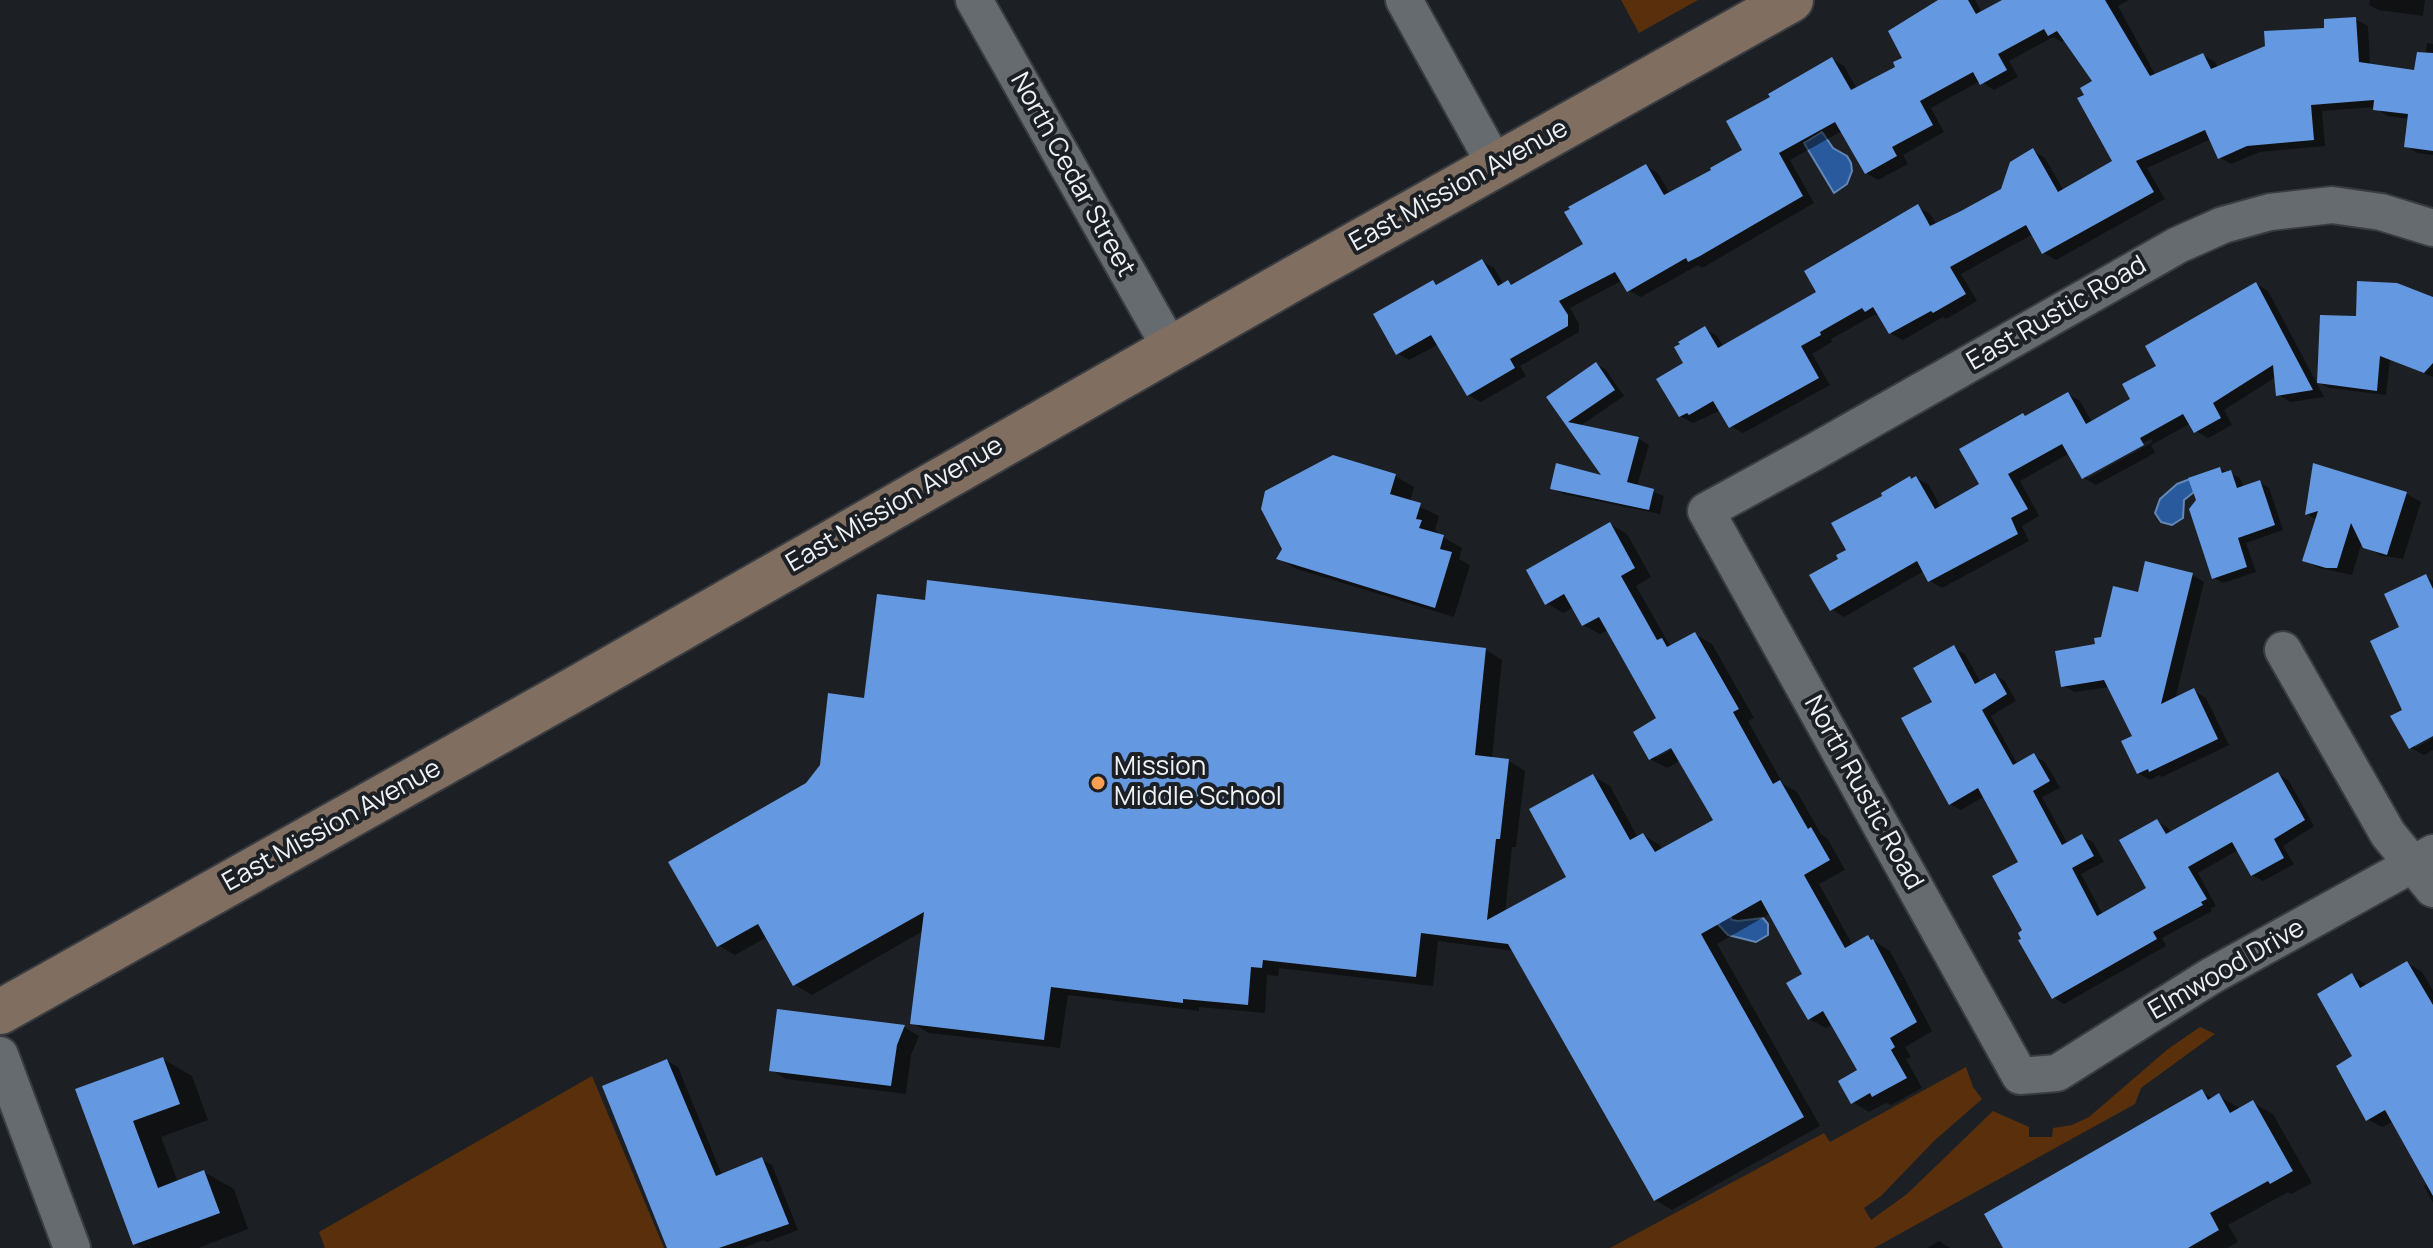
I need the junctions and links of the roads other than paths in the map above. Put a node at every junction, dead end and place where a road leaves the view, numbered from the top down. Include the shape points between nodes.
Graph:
1 (974, 0) edge
2 (1404, 0) edge
3 (1791, 0) edge
4 (1496, 166) junction
5 (2433, 228) edge
6 (1171, 349) junction
7 (1706, 511) joint
8 (2283, 650) dead end
9 (2426, 869) edge
10 (0, 1012) edge
11 (0, 1055) edge
12 (2020, 1076) joint
13 (72, 1248) edge

1 - 6 street, North Cedar Street
2 - 4 street
3 - 4 main road, East Mission Avenue
4 - 6 main road, East Mission Avenue
5 - 7 street, East Rustic Road via 2381,212 2332,205 2270,212 2223,225 2178,245
6 - 10 main road, East Mission Avenue
7 - 12 street, North Rustic Road
8 - 9 street via 2388,834
9 - 12 street, Elmwood Drive via 2211,976 2057,1073
11 - 13 street

